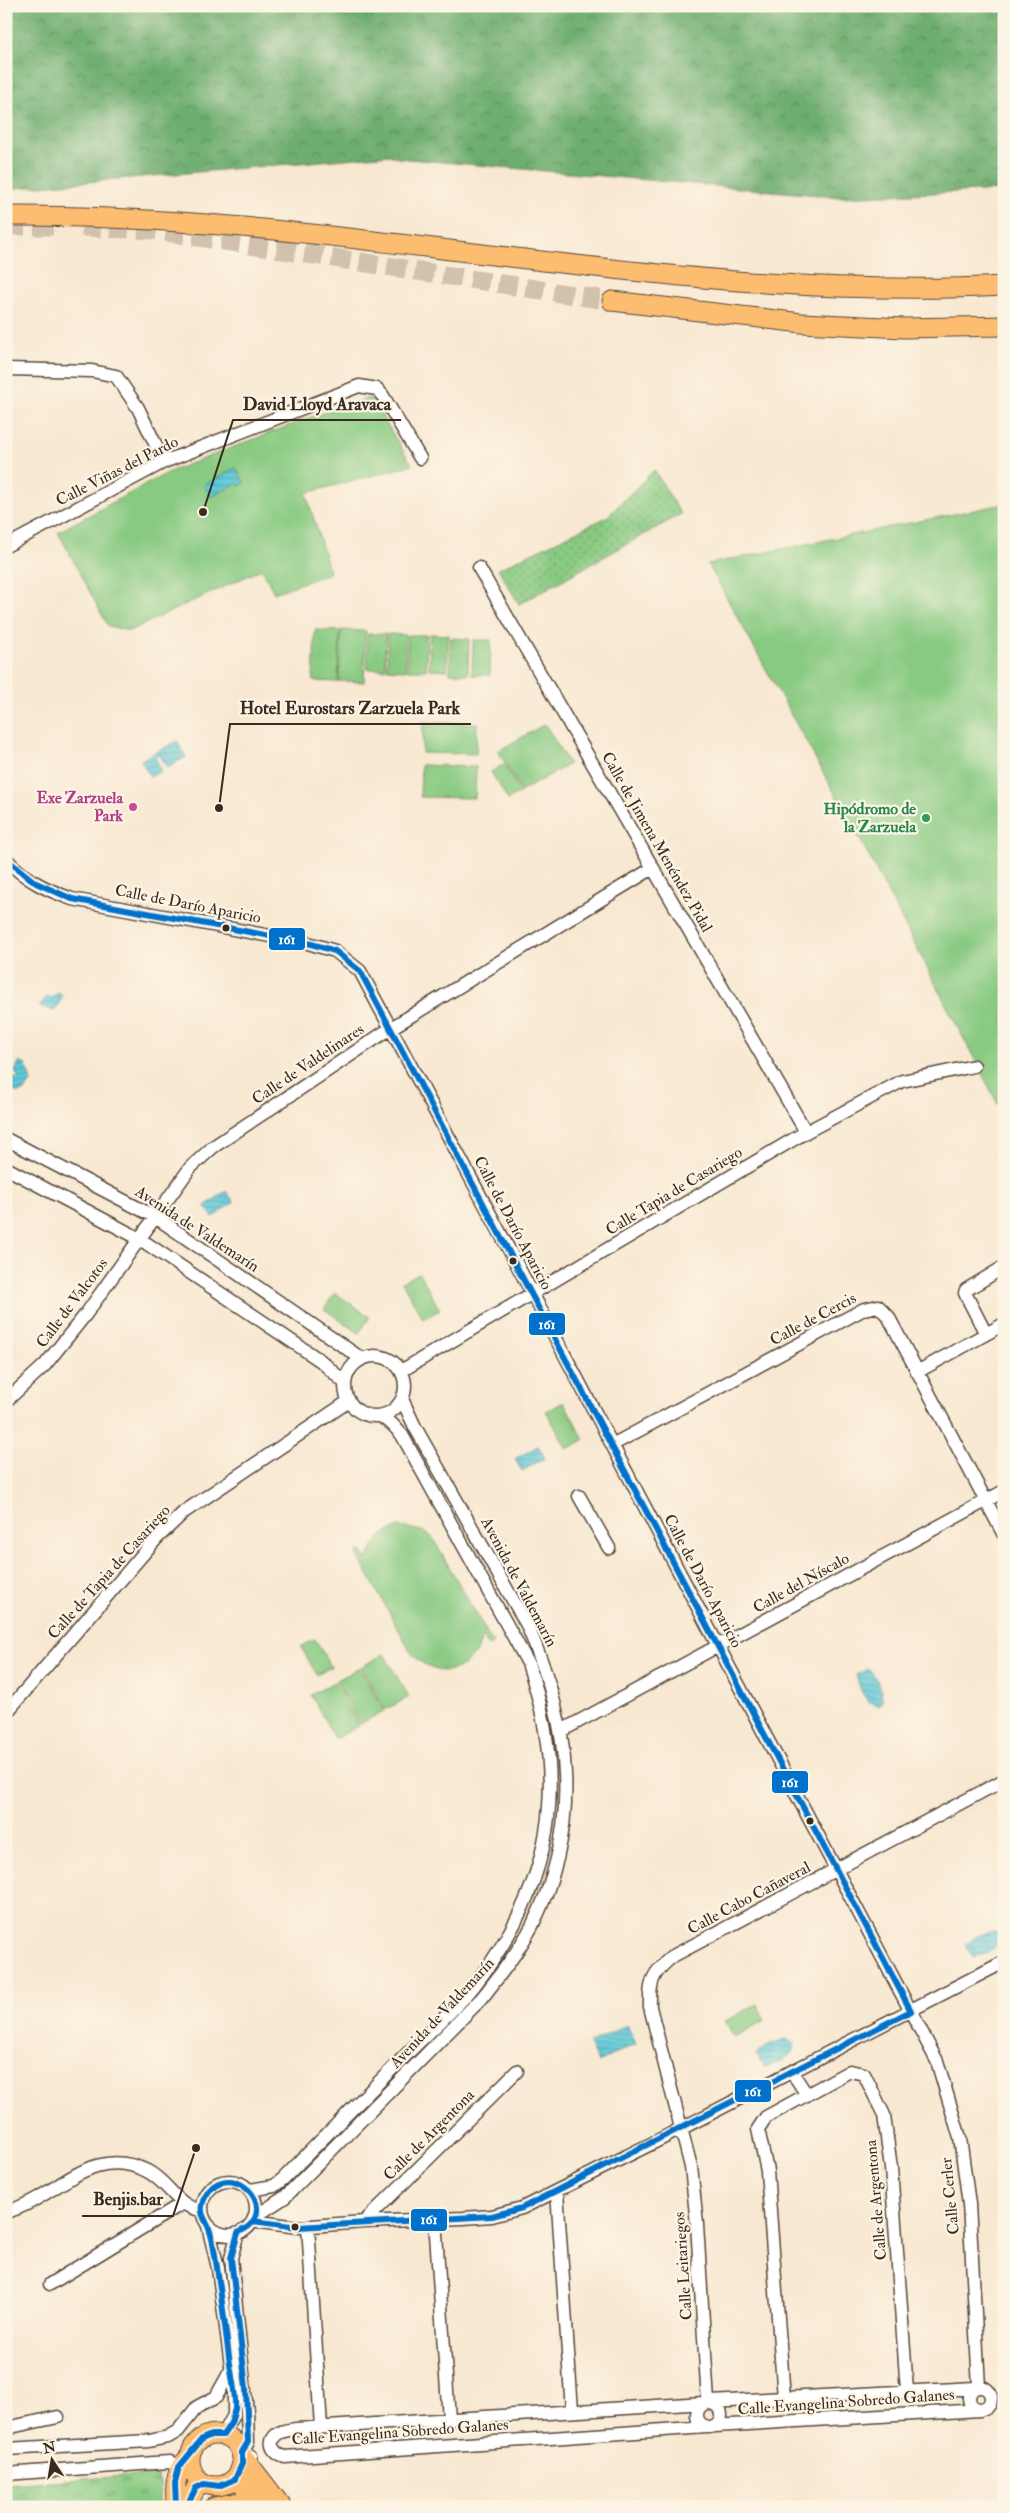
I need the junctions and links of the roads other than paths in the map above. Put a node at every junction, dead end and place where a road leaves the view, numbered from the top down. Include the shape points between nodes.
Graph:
1 (6, 216) edge
2 (1004, 278) edge
3 (1004, 286) edge
4 (938, 289) junction
5 (612, 301) tunnel mouth
6 (1004, 326) edge
7 (6, 369) edge
8 (420, 458) dead end
9 (164, 462) junction
10 (6, 546) edge
11 (479, 568) dead end
12 (6, 859) edge
13 (653, 868) junction
14 (391, 1028) junction
15 (974, 1066) dead end
16 (806, 1132) junction
17 (6, 1139) edge
18 (6, 1168) edge
19 (156, 1218) junction
20 (140, 1239) junction
21 (1004, 1267) edge
22 (532, 1294) junction
23 (1004, 1324) edge
24 (986, 1334) junction
25 (362, 1359) junction
26 (401, 1371) junction
27 (918, 1372) junction
28 (345, 1383) junction
29 (402, 1399) junction
30 (348, 1400) junction
31 (6, 1401) edge
32 (380, 1416) junction
33 (612, 1445) junction
34 (1004, 1491) edge
35 (579, 1496) dead end
36 (986, 1501) junction
37 (1004, 1535) edge
38 (609, 1548) dead end
39 (719, 1646) junction
40 (6, 1713) edge
41 (562, 1731) junction
42 (1004, 1780) edge
43 (836, 1869) junction
44 (1004, 1962) edge
45 (911, 2011) junction
46 (517, 2071) dead end
47 (792, 2072) junction
48 (807, 2095) junction
49 (682, 2129) junction
50 (250, 2190) junction
51 (557, 2192) junction
52 (183, 2203) junction
53 (201, 2210) junction
54 (6, 2212) edge
55 (255, 2219) junction
56 (435, 2220) junction
57 (364, 2222) junction
58 (208, 2226) junction
59 (308, 2226) junction
60 (238, 2233) junction
61 (50, 2284) dead end
62 (231, 2370) junction
63 (977, 2387) junction
64 (907, 2391) junction
65 (784, 2398) junction
66 (708, 2402) junction
67 (572, 2411) junction
68 (58, 2417) dead end
69 (450, 2419) junction
70 (711, 2427) junction
71 (6, 2428) edge
72 (321, 2428) junction
73 (223, 2434) junction
74 (6, 2450) edge
75 (247, 2452) junction
76 (185, 2462) junction
77 (6, 2474) edge
78 (235, 2478) junction
79 (204, 2484) junction
80 (176, 2507) edge
81 (186, 2507) edge
82 (214, 2507) edge
83 (256, 2507) edge
84 (266, 2507) edge
85 (282, 2507) edge
86 (290, 2507) edge

1 - 4 highway via 155,220 344,238 688,278 816,287
2 - 4 highway
3 - 4 highway
5 - 6 highway via 802,323 904,328
7 - 9 street via 92,371 116,376 138,408
8 - 9 street, Calle Viñas del Pardo via 384,396 377,389 368,387 350,388
9 - 10 street, Calle Viñas del Pardo
11 - 13 street, Calle de Jimena Menéndez Pidal
12 - 14 street, Calle de Darío Aparicio via 46,889 72,899 308,943 334,951 360,971
13 - 14 street, Calle de Valdelinares
13 - 16 street, Calle de Jimena Menéndez Pidal
14 - 19 street, Calle de Valdelinares via 213,1148 190,1168
14 - 22 street, Calle de Darío Aparicio
15 - 16 street, Calle Tapia de Casariego via 902,1081
16 - 22 street, Calle Tapia de Casariego
17 - 19 street, Avenida de Valdemarín
18 - 20 street
19 - 20 street, Calle de Valcotos
19 - 25 street, Avenida de Valdemarín
20 - 28 street via 321,1361
20 - 31 street, Calle de Valcotos via 45,1365
21 - 24 street via 965,1293
22 - 26 street, Calle Tapia de Casariego
22 - 33 street, Calle de Darío Aparicio
23 - 24 street
24 - 27 street
25 - 26 street via 374,1356 388,1359
25 - 28 street via 349,1370
26 - 29 street via 405,1381
27 - 33 street, Calle de Cercis via 888,1316 878,1306 864,1309
27 - 36 street, Calle de Cercis
28 - 30 street
29 - 32 street via 393,1410
29 - 41 street, Avenida de Valdemarín via 527,1625 553,1691
30 - 32 street via 360,1412
30 - 40 street, Calle de Tapia de Casariego via 184,1512 156,1539
32 - 50 street, Avenida de Valdemarín via 402,1435 528,1663 541,1704 550,1763 545,1838 535,1880 518,1920 472,1988 282,2179 274,2186
33 - 39 street, Calle de Darío Aparicio
34 - 36 street, Calle del Níscalo
35 - 38 street
36 - 37 street, Calle de Cercis
36 - 39 street, Calle del Níscalo
39 - 41 street, Calle del Níscalo
39 - 43 street, Calle de Darío Aparicio
41 - 55 street, Avenida de Valdemarín via 566,1800 561,1839 550,1882 532,1926 509,1964 482,1998 285,2197
42 - 43 street, Calle Cabo Cañaveral
43 - 45 street, Calle de Darío Aparicio
43 - 49 street, Calle Cabo Cañaveral via 673,1956 658,1969 649,1988 650,2007
44 - 45 street
45 - 47 street
45 - 63 street, Calle Cerler via 937,2062 960,2138 969,2204
46 - 57 street, Calle de Argentona
47 - 48 street
47 - 49 street
48 - 64 street, Calle de Argentona via 850,2071 864,2074 884,2116 891,2168
48 - 65 street, Calle de Argentona via 766,2117 758,2129 766,2171
49 - 51 street
49 - 66 street, Calle Leitariegos via 691,2167 697,2224
50 - 53 street via 239,2182 226,2180 214,2185 205,2195
50 - 55 street via 256,2202
51 - 56 street via 522,2208 492,2216
51 - 67 street
52 - 53 street via 189,2209
52 - 54 street via 149,2172 130,2164 106,2162
52 - 61 street
53 - 58 street
55 - 59 street via 293,2227
55 - 60 street via 248,2229
56 - 57 street
56 - 69 street
57 - 59 street
58 - 60 street via 222,2234
58 - 62 street via 218,2268
59 - 72 street
60 - 75 street via 231,2258 246,2388
62 - 73 street via 234,2415
62 - 74 street via 216,2397 197,2407 168,2437
63 - 64 street, Calle Evangelina Sobredo Galanes
63 - 70 street, Calle Evangelina Sobredo Galanes via 988,2390 992,2398 988,2406 980,2410
64 - 65 street, Calle Evangelina Sobredo Galanes
65 - 66 street, Calle Evangelina Sobredo Galanes
66 - 67 street, Calle Evangelina Sobredo Galanes
66 - 70 street via 718,2406 722,2413 720,2421
66 - 70 street via 698,2408 696,2416 700,2423
67 - 69 street, Calle Evangelina Sobredo Galanes
68 - 71 street
69 - 72 street, Calle Evangelina Sobredo Galanes
70 - 72 street, Calle Evangelina Sobredo Galanes via 285,2456 273,2450 275,2436 282,2432
73 - 75 highway
73 - 76 highway via 204,2437
75 - 78 highway
75 - 85 highway
75 - 86 street
76 - 77 street
76 - 79 highway
76 - 80 highway via 176,2483
78 - 79 highway via 219,2486
78 - 84 highway via 257,2494
79 - 81 highway via 196,2488
82 - 83 highway via 239,2502

